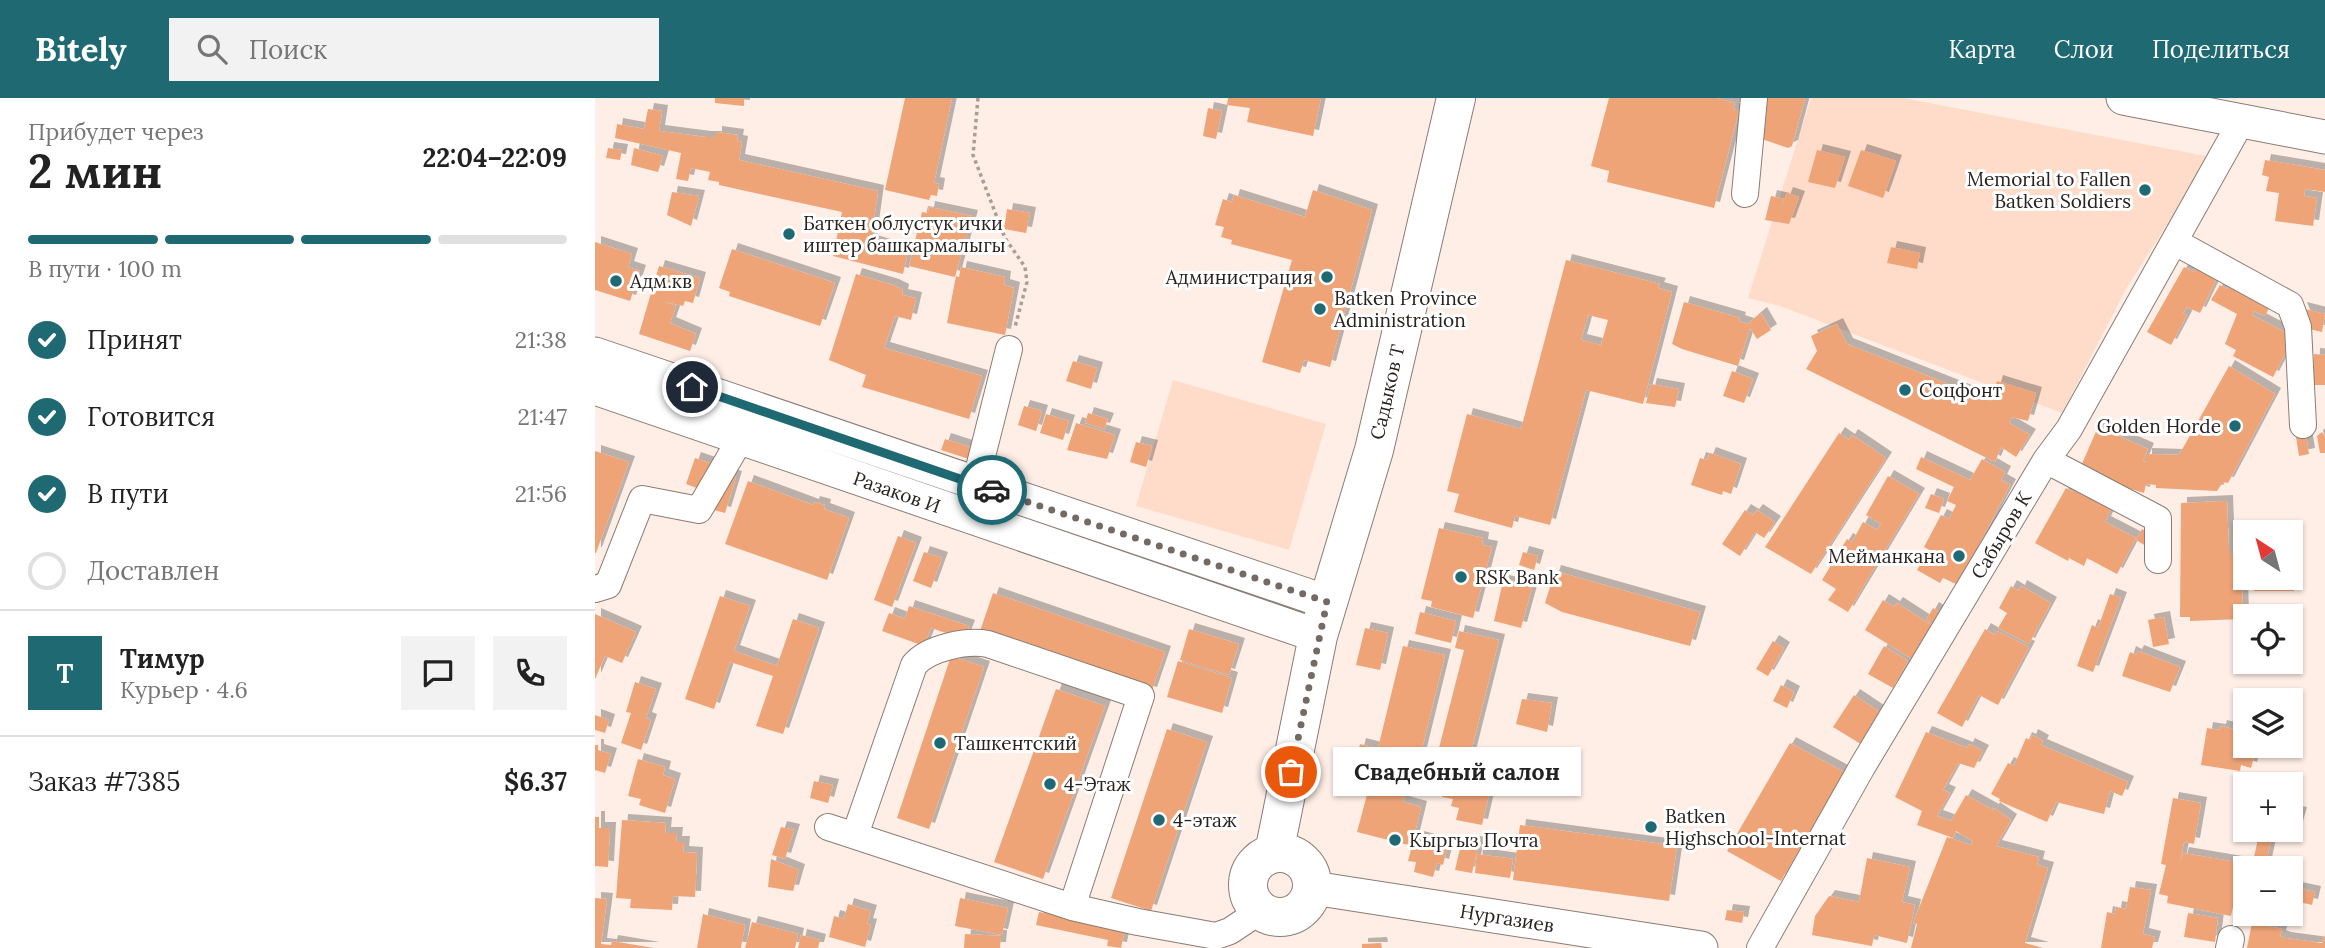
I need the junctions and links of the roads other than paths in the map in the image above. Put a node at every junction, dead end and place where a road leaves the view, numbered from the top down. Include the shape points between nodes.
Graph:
1 (1456, 98) edge
2 (1754, 98) edge
3 (2123, 98) edge
4 (2241, 122) junction
5 (2325, 137) edge
6 (1745, 194) dead end
7 (2175, 242) junction
8 (1009, 349) road end
9 (595, 354) edge
10 (692, 387) junction
11 (595, 388) edge
12 (681, 418) junction
13 (2303, 425) dead end
14 (741, 438) junction
15 (2046, 460) junction
16 (975, 484) junction
17 (2158, 560) dead end
18 (595, 589) edge
19 (1323, 619) junction
20 (828, 827) dead end
21 (855, 835) junction
22 (1274, 853) junction
23 (1313, 888) junction
24 (1072, 907) junction
25 (1275, 925) edge
26 (1683, 947) edge
27 (1760, 948) edge

1 - 19 highway, Садыков Т via 1374,450
2 - 6 street
3 - 4 main road
4 - 5 main road
4 - 7 street, Сабыров К
7 - 13 street via 2290,305 2298,327
7 - 15 street, Сабыров К via 2069,429
8 - 16 street
9 - 10 main road, Разаков И
10 - 12 main road
10 - 16 main road, Разаков И
11 - 12 main road, Разаков И
12 - 14 main road, Разаков И
14 - 18 street via 699,510 642,499 608,585
14 - 19 main road, Разаков И
15 - 17 street via 2158,519
15 - 27 street, Сабыров К
16 - 19 main road, Разаков И
19 - 22 highway, Садыков Т
20 - 21 street
21 - 24 street
21 - 24 street via 914,665 936,648 988,644 1141,696
22 - 23 highway via 1303,862
22 - 25 highway via 1250,873 1249,893
23 - 25 highway via 1304,907
23 - 26 main road, Нургазиев
24 - 25 street via 1216,936

